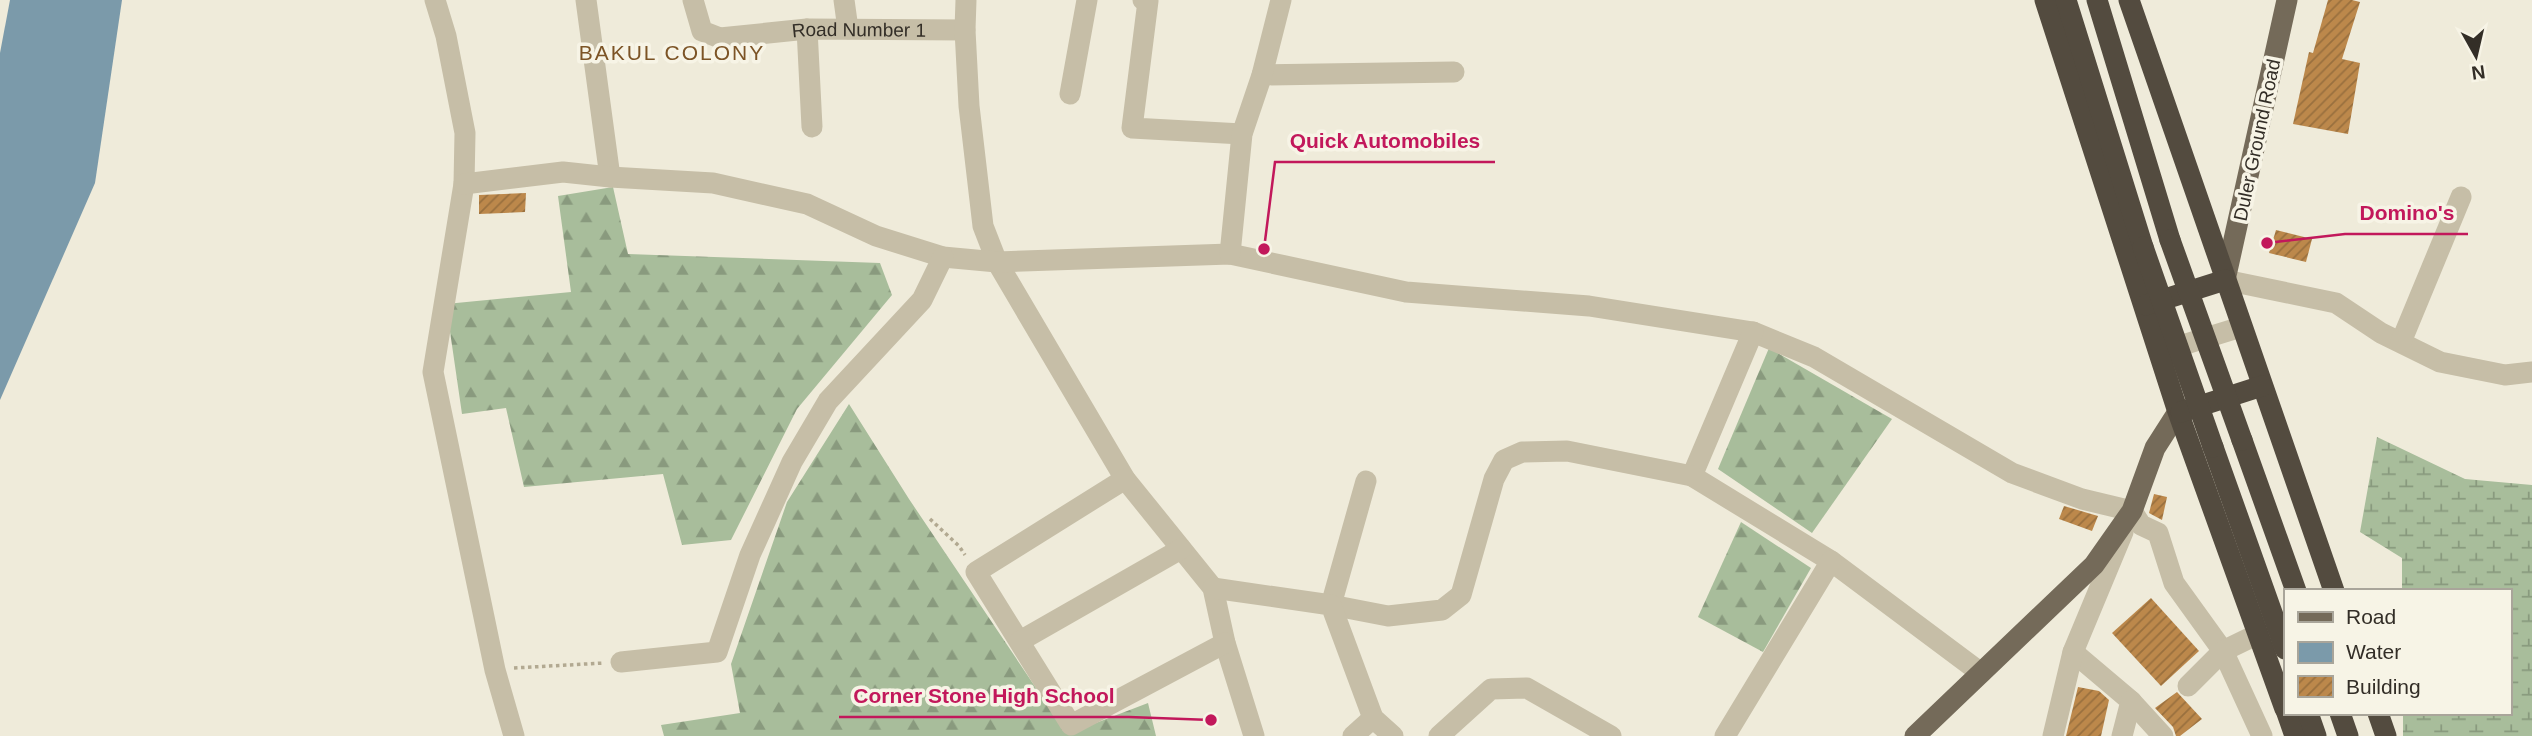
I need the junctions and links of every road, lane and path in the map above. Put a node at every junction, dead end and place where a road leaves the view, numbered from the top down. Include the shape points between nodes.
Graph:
1 (435, 0) edge
2 (586, 0) edge
3 (692, 0) edge
4 (844, 0) edge
5 (966, 0) edge
6 (1087, 0) edge
7 (1143, 0) edge
8 (1281, 0) edge
9 (2045, 0) edge
10 (2066, 0) edge
11 (2097, 0) edge
12 (2129, 0) edge
13 (2287, 0) edge
14 (807, 29) junction
15 (848, 29) junction
16 (965, 30) junction
17 (1454, 72) dead end
18 (1262, 75) junction
19 (1070, 94) dead end
20 (812, 127) dead end
21 (1242, 134) junction
22 (610, 177) junction
23 (464, 184) junction
24 (2461, 197) dead end
25 (1230, 254) junction
26 (943, 257) junction
27 (997, 262) junction
28 (2225, 280) junction
29 (2144, 306) junction
30 (2242, 327) junction
31 (1753, 332) junction
32 (2401, 342) junction
33 (2159, 352) junction
34 (2532, 372) edge
35 (2262, 386) junction
36 (2178, 412) junction
37 (1692, 476) junction
38 (1125, 479) junction
39 (1366, 481) dead end
40 (2132, 511) junction
41 (930, 519) dead end
42 (1181, 549) junction
43 (1831, 561) junction
44 (976, 572) junction
45 (1213, 588) junction
46 (2295, 589) edge
47 (2333, 589) edge
48 (1331, 605) junction
49 (2258, 634) junction
50 (1020, 641) junction
51 (1225, 643) junction
52 (2284, 646) edge
53 (2223, 651) junction
54 (2073, 652) junction
55 (621, 662) joint
56 (495, 670) junction
57 (1981, 673) junction
58 (2189, 686) dead end
59 (2132, 701) junction
60 (2284, 706) edge
61 (2287, 715) edge
62 (2309, 715) edge
63 (2341, 715) edge
64 (2379, 715) edge
65 (1373, 718) junction
66 (514, 736) edge
67 (1254, 736) edge
68 (1353, 736) edge
69 (1393, 736) edge
70 (1439, 736) edge
71 (1611, 736) edge
72 (1725, 736) edge
73 (1915, 736) edge
74 (2053, 736) edge
75 (2122, 736) edge
76 (2163, 736) edge
77 (2262, 736) edge
78 (2295, 736) edge
79 (2316, 736) edge
80 (2348, 736) edge
81 (2386, 736) edge

1 - 23 street via 465,133
2 - 22 street
3 - 14 street, Road Number 1 via 702,31 720,38
4 - 15 street
5 - 16 street
6 - 19 street
7 - 21 street via 1148,1 1132,128
8 - 18 street
9 - 29 highway
10 - 52 highway, bridge via 2143,247
11 - 46 highway, bridge via 2170,240
12 - 28 highway
13 - 28 main road, Duler Ground Road
14 - 15 street, Road Number 1
14 - 20 street
15 - 16 street, Road Number 1
16 - 27 street via 983,226
17 - 18 street
18 - 21 street
21 - 25 street
22 - 23 street via 563,172
22 - 26 street via 713,183 807,204 876,236
23 - 56 street via 433,372
24 - 32 street
25 - 27 street
25 - 31 street via 1406,292 1589,306
26 - 27 street
26 - 55 street via 922,300 828,401 792,462 750,555 717,652
27 - 38 street
28 - 29 highway
28 - 30 highway
28 - 32 street via 2336,303
29 - 33 highway
30 - 33 street
30 - 35 highway
31 - 37 street
31 - 40 street via 1814,357 2012,473 2082,499
32 - 34 street via 2440,362 2505,375
33 - 36 highway
35 - 36 highway
35 - 47 highway
36 - 40 main road via 2155,448
36 - 49 highway
37 - 43 street
37 - 48 street via 1567,451 1522,452 1503,460 1494,479 1461,595 1452,603 1442,610 1388,616
38 - 42 street
38 - 44 street
39 - 48 street
40 - 53 street via 2141,525 2158,533 2174,583
40 - 54 street
40 - 57 main road via 2094,565
41 - 44 path via 959,546
42 - 45 street
42 - 50 street
43 - 57 street
43 - 72 street
44 - 50 street
45 - 48 street
45 - 51 street
48 - 65 street
49 - 53 street
49 - 60 highway
50 - 51 street via 1071,725
51 - 67 street
53 - 58 street
53 - 77 street
54 - 59 street
54 - 74 street
55 - 56 path
56 - 66 street
57 - 73 main road
59 - 75 street
59 - 76 street
61 - 78 highway
62 - 79 highway
63 - 80 highway
64 - 81 highway
65 - 68 street
65 - 69 street
70 - 71 street via 1491,689 1527,688

